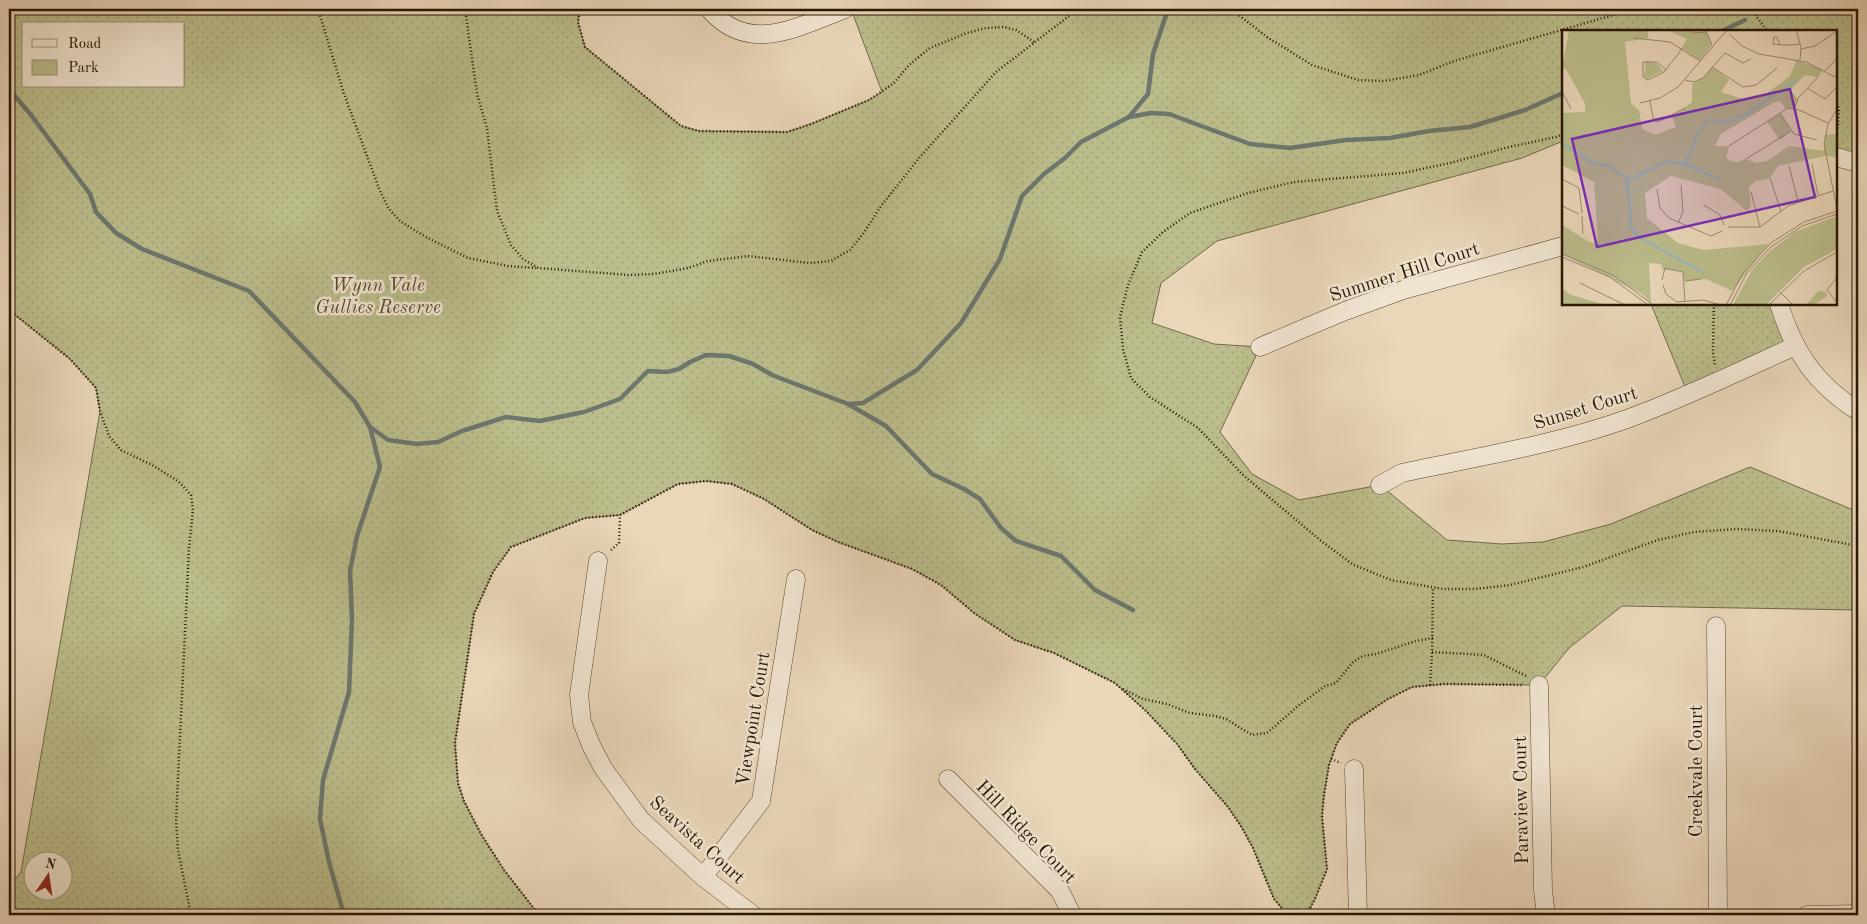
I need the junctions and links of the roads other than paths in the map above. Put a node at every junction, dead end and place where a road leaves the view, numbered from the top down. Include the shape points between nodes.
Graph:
1 (709, 9) edge
2 (846, 9) edge
3 (1837, 157) edge
4 (1858, 163) edge
5 (1562, 246) edge
6 (1779, 305) edge
7 (1795, 346) junction
8 (1260, 347) dead end
9 (1858, 411) edge
10 (1380, 485) dead end
11 (598, 561) road end
12 (796, 579) dead end
13 (1716, 626) dead end
14 (1540, 685) road end
15 (1354, 769) dead end
16 (948, 779) dead end
17 (703, 877) junction
18 (1858, 914) edge
19 (752, 915) edge
20 (1072, 915) edge
21 (1358, 915) edge
22 (1546, 915) edge
23 (1718, 915) edge
24 (1807, 915) edge

1 - 2 street via 727,26 748,34 771,35
3 - 4 street
5 - 8 street, Summer Hill Court via 1403,290 1345,310
6 - 7 street
7 - 9 street via 1815,376 1840,400
7 - 10 street, Sunset Court via 1626,419 1525,447 1402,474
11 - 17 street, Seavista Court via 579,695 582,722 604,768 641,820
12 - 17 street, Viewpoint Court via 761,802
13 - 23 street, Creekvale Court
14 - 22 street, Paraview Court
15 - 21 street
16 - 20 street, Hill Ridge Court via 1060,891
17 - 19 street, Seavista Court
18 - 24 street

